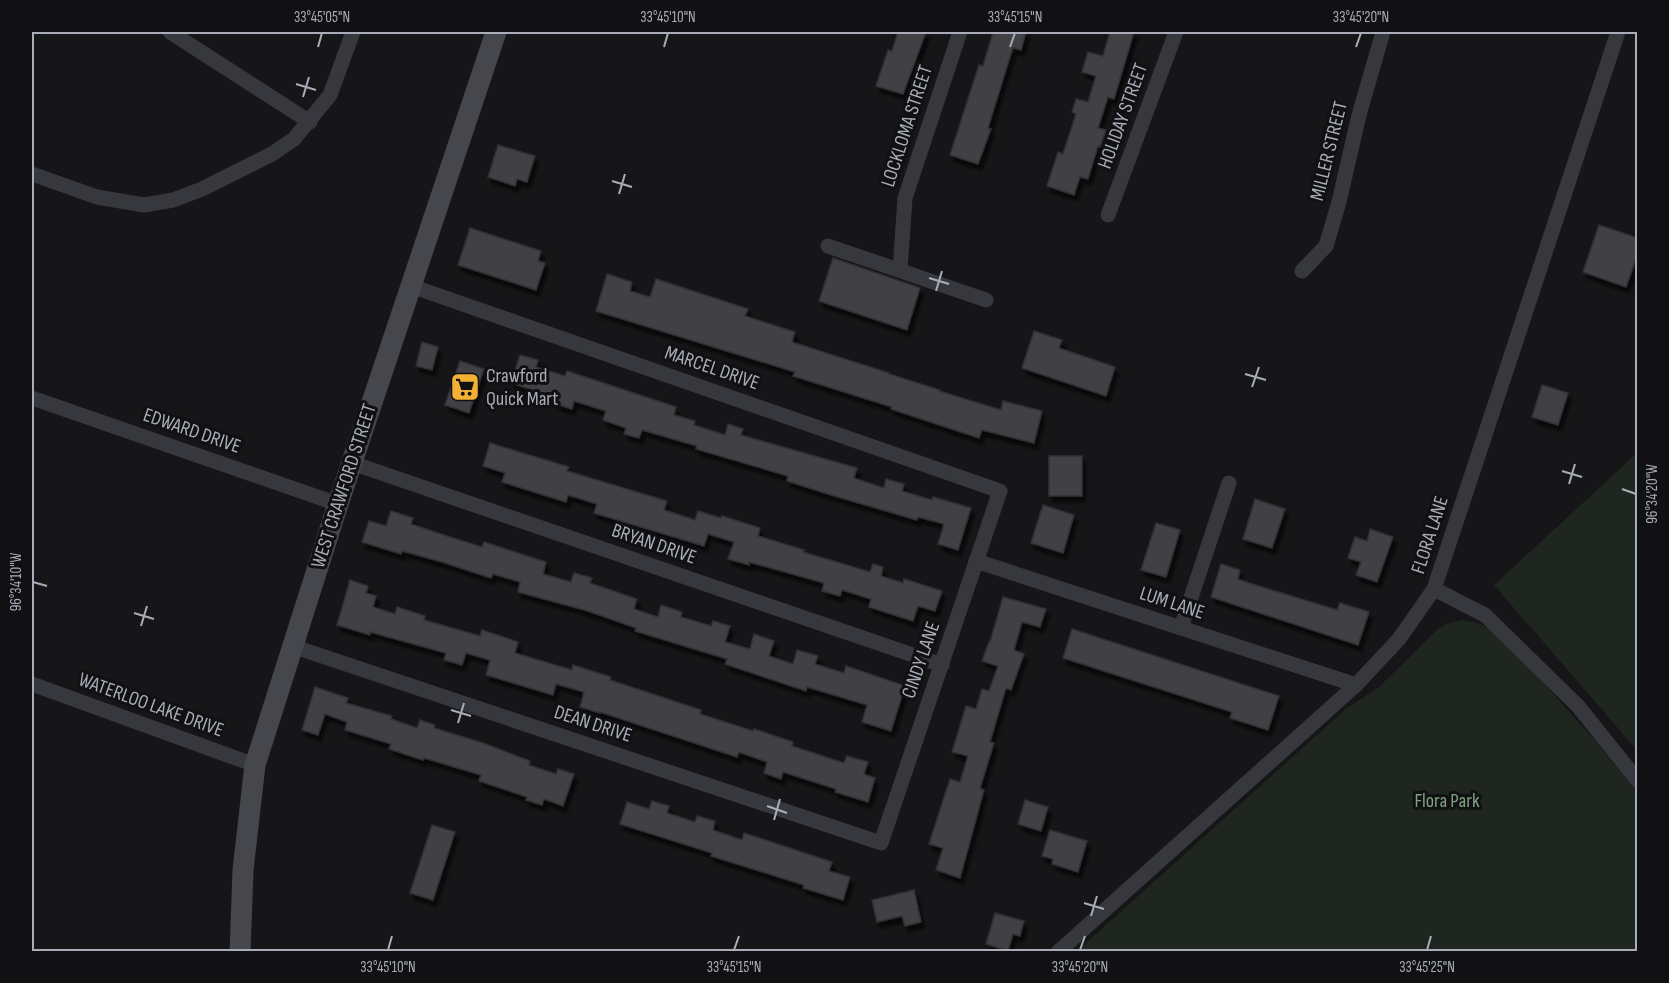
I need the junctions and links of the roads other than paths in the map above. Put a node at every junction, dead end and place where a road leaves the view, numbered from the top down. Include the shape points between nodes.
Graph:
1 (170, 32) edge
2 (353, 32) edge
3 (496, 32) edge
4 (960, 32) edge
5 (1176, 32) edge
6 (1383, 32) edge
7 (1618, 32) edge
8 (310, 122) junction
9 (32, 174) edge
10 (1108, 215) dead end
11 (828, 246) dead end
12 (900, 270) junction
13 (1302, 271) dead end
14 (411, 286) junction
15 (987, 300) dead end
16 (32, 398) edge
17 (352, 463) junction
18 (1229, 483) dead end
19 (1000, 490) joint
20 (338, 504) junction
21 (976, 561) junction
22 (1434, 589) junction
23 (1180, 628) junction
24 (292, 646) junction
25 (942, 665) junction
26 (32, 684) edge
27 (1356, 684) junction
28 (255, 765) junction
29 (1638, 781) edge
30 (881, 843) joint
31 (240, 951) edge
32 (1058, 951) edge

1 - 8 street
2 - 8 street via 330,95
3 - 14 street, WEST CRAWFORD STREET
4 - 12 street, LOCKLOMA STREET via 905,198
5 - 10 street, HOLIDAY STREET
6 - 13 street, MILLER STREET via 1326,246
7 - 22 street, FLORA LANE
8 - 9 street via 272,154 173,200 144,205 97,197
11 - 12 street
12 - 15 street
14 - 17 street, WEST CRAWFORD STREET
14 - 19 street, MARCEL DRIVE
16 - 20 street, EDWARD DRIVE
17 - 20 street, WEST CRAWFORD STREET
17 - 25 street, BRYAN DRIVE
18 - 23 street
19 - 21 street, CINDY LANE
20 - 24 street, WEST CRAWFORD STREET
21 - 23 street, LUM LANE
21 - 25 street, CINDY LANE
22 - 27 street, FLORA LANE via 1399,639
22 - 29 street via 1485,615 1578,706
23 - 27 street, LUM LANE
24 - 28 street, WEST CRAWFORD STREET
24 - 30 street, DEAN DRIVE
25 - 30 street, CINDY LANE
26 - 28 street, WATERLOO LAKE DRIVE
27 - 32 street, FLORA LANE
28 - 31 street, WEST CRAWFORD STREET via 243,870

